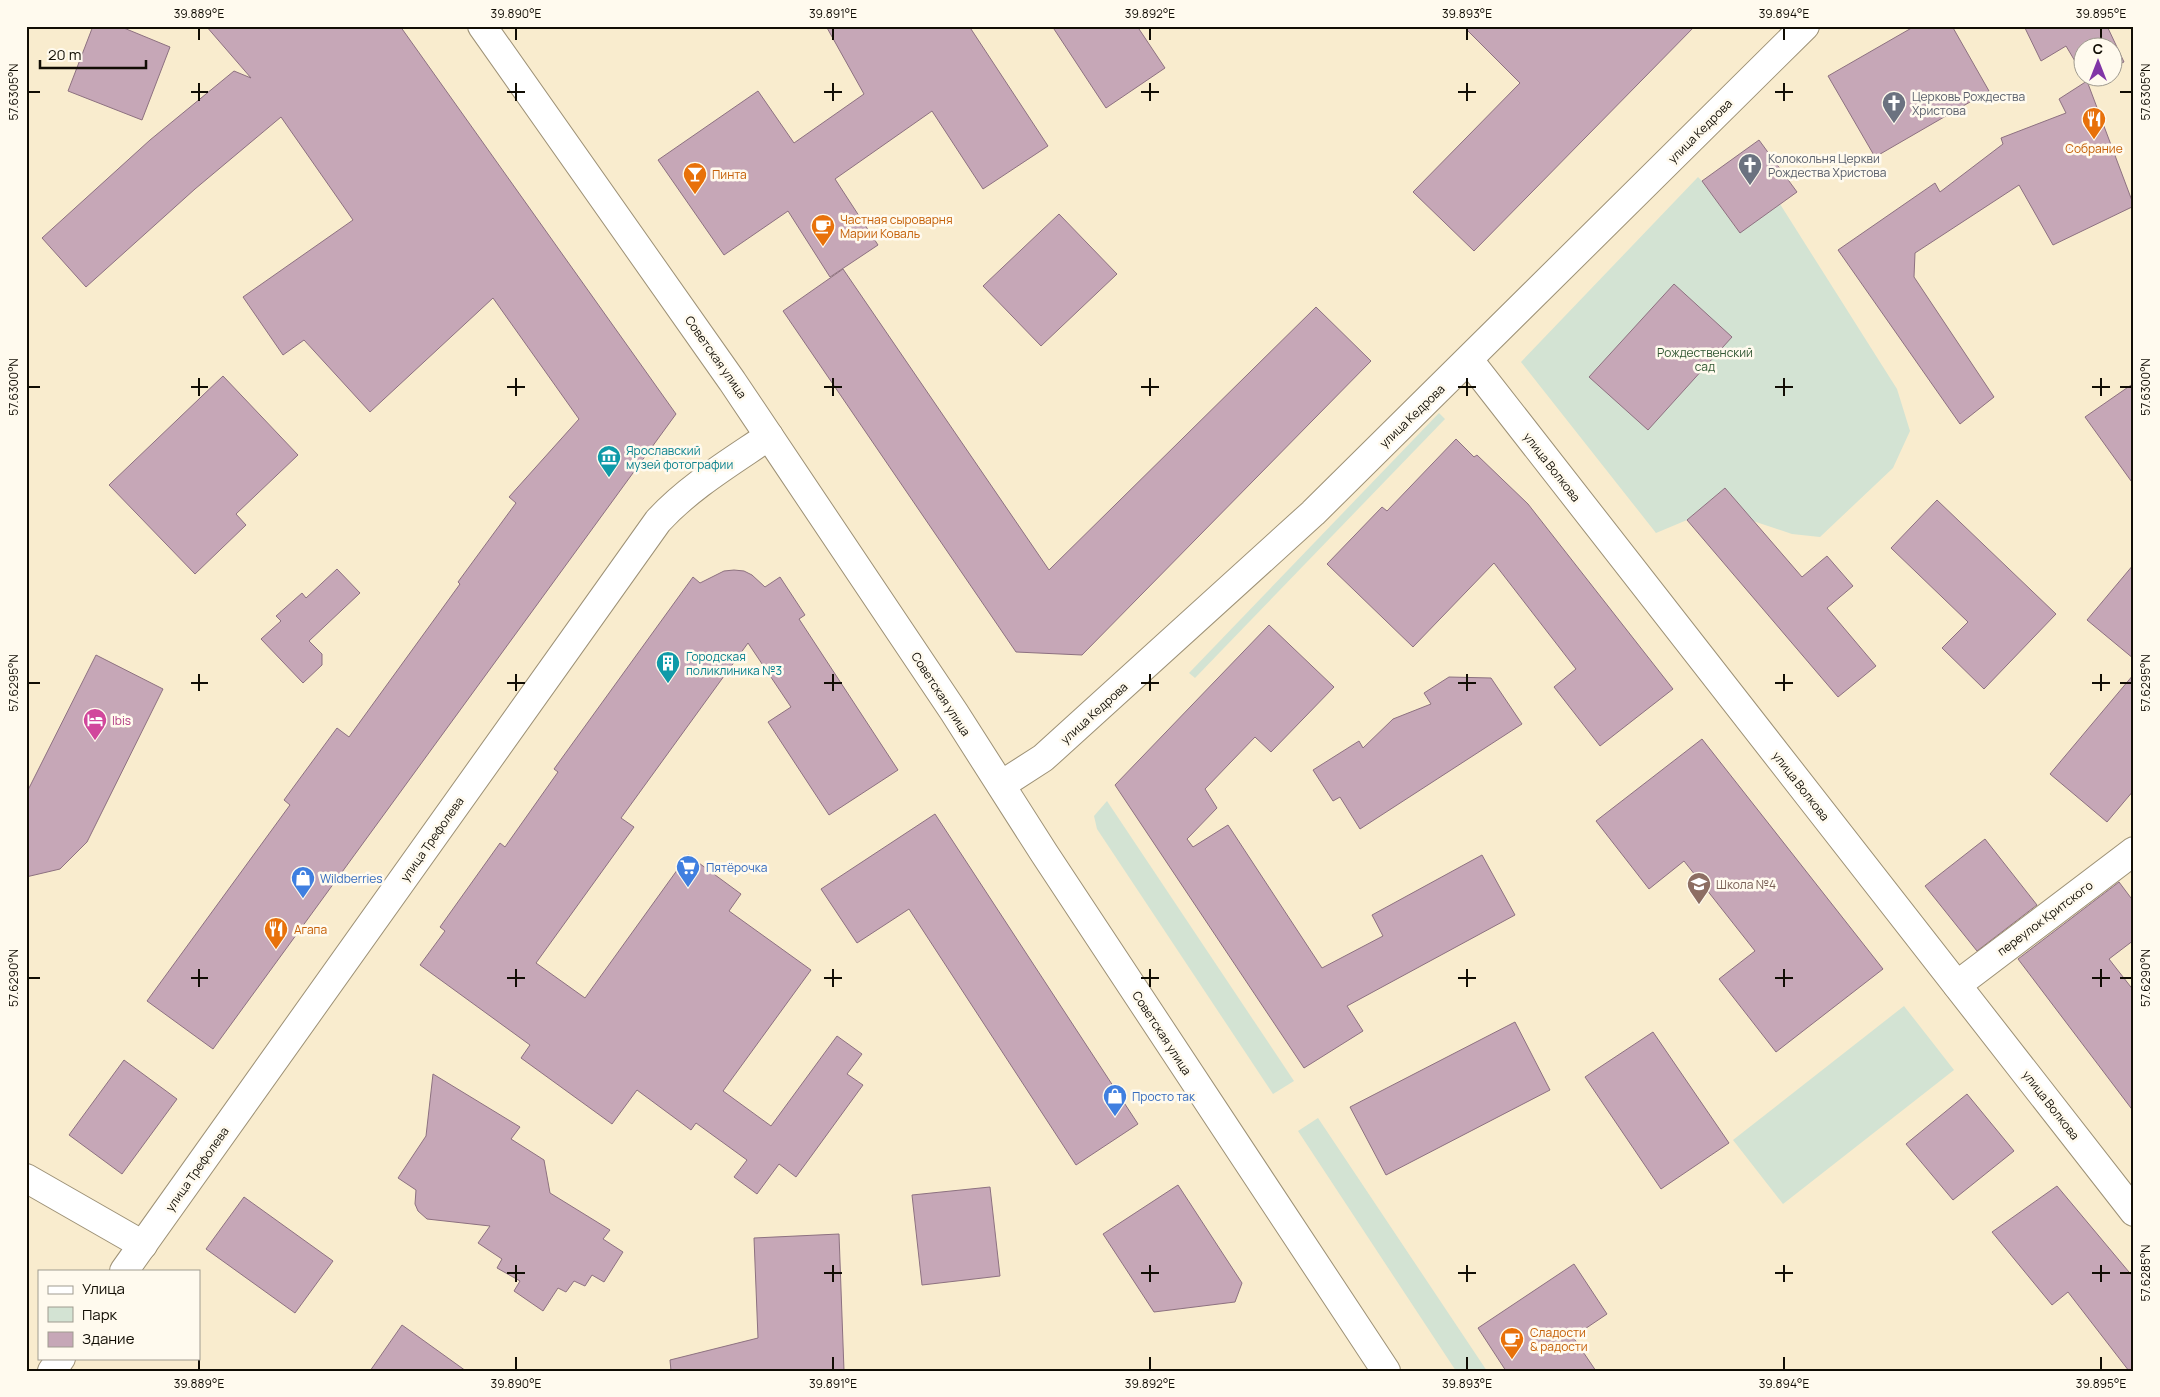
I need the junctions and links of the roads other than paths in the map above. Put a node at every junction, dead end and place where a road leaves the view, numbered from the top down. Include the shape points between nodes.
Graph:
1 (482, 26) edge
2 (1804, 26) edge
3 (1469, 360) junction
4 (769, 436) junction
5 (1000, 785) junction
6 (2134, 851) edge
7 (1957, 985) junction
8 (26, 1178) edge
9 (2134, 1212) edge
10 (143, 1244) junction
11 (125, 1270) edge
12 (60, 1360) edge
13 (52, 1371) edge
14 (1386, 1371) edge

1 - 4 street, Советская улица
2 - 3 street, улица Кедрова
3 - 5 street, улица Кедрова via 1313,513 1106,702 1043,758
3 - 7 street, улица Волкова
4 - 5 street, Советская улица
4 - 10 street, улица Трефолева via 682,498 658,521
5 - 14 street, Советская улица
6 - 7 street, переулок Критского
7 - 9 street, улица Волкова
8 - 10 street
10 - 11 street, улица Трефолева
12 - 13 street

